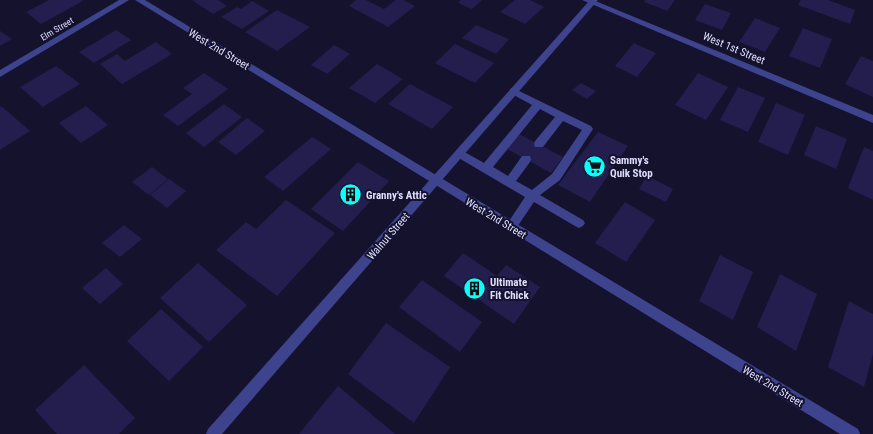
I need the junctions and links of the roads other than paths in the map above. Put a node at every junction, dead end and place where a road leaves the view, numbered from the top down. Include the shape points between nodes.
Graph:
1 (125, 0) edge
2 (139, 0) edge
3 (591, 1) edge
4 (0, 74) edge
5 (513, 91) junction
6 (539, 104) junction
7 (561, 116) junction
8 (873, 119) edge
9 (539, 144) dead end
10 (460, 154) junction
11 (526, 159) dead end
12 (486, 168) junction
13 (436, 182) junction
14 (509, 182) junction
15 (532, 196) junction
16 (579, 223) dead end
17 (511, 227) junction
18 (213, 434) edge
19 (853, 434) edge

1 - 4 street, Elm Street
2 - 13 street, West 2nd Street
3 - 5 street, Walnut Street
3 - 8 street, West 1st Street
5 - 6 street
5 - 10 street, Walnut Street
6 - 7 street
6 - 12 street
7 - 9 street
7 - 15 street via 588,129 556,177
10 - 12 street
10 - 13 street, Walnut Street
11 - 14 street
12 - 14 street
13 - 17 street, West 2nd Street
13 - 18 street, Walnut Street
14 - 15 street
15 - 16 street
15 - 17 street
17 - 19 street, West 2nd Street

